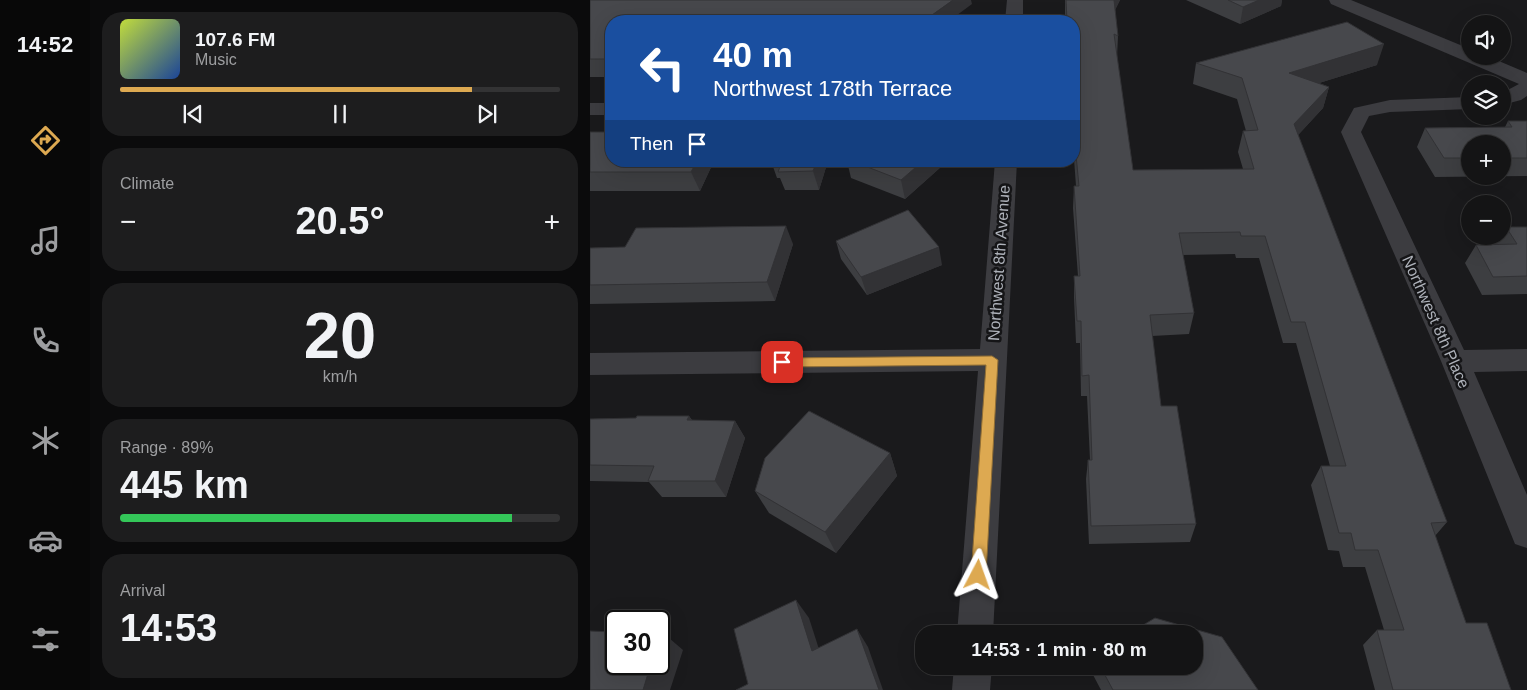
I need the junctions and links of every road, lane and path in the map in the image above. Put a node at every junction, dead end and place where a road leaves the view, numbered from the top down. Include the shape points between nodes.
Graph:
1 (1015, 0) edge
2 (1337, 0) edge
3 (1014, 15) edge
4 (1461, 52) edge
5 (1491, 65) edge
6 (1527, 80) edge
7 (1527, 87) edge
8 (1511, 96) edge
9 (1461, 103) edge
10 (590, 109) edge
11 (605, 109) edge
12 (1006, 167) edge
13 (992, 360) junction
14 (1527, 360) edge
15 (1455, 361) junction
16 (590, 364) edge
17 (1527, 533) edge
18 (976, 625) edge
19 (972, 675) edge
20 (971, 690) edge

1 - 3 street
2 - 4 street
5 - 6 street
7 - 8 street
9 - 15 street, Northwest 8th Place via 1390,106 1361,112 1351,132
10 - 11 street
12 - 13 street, Northwest 8th Avenue
13 - 16 street
13 - 18 street, Northwest 8th Avenue
14 - 15 street
15 - 17 street, Northwest 8th Place
19 - 20 street

